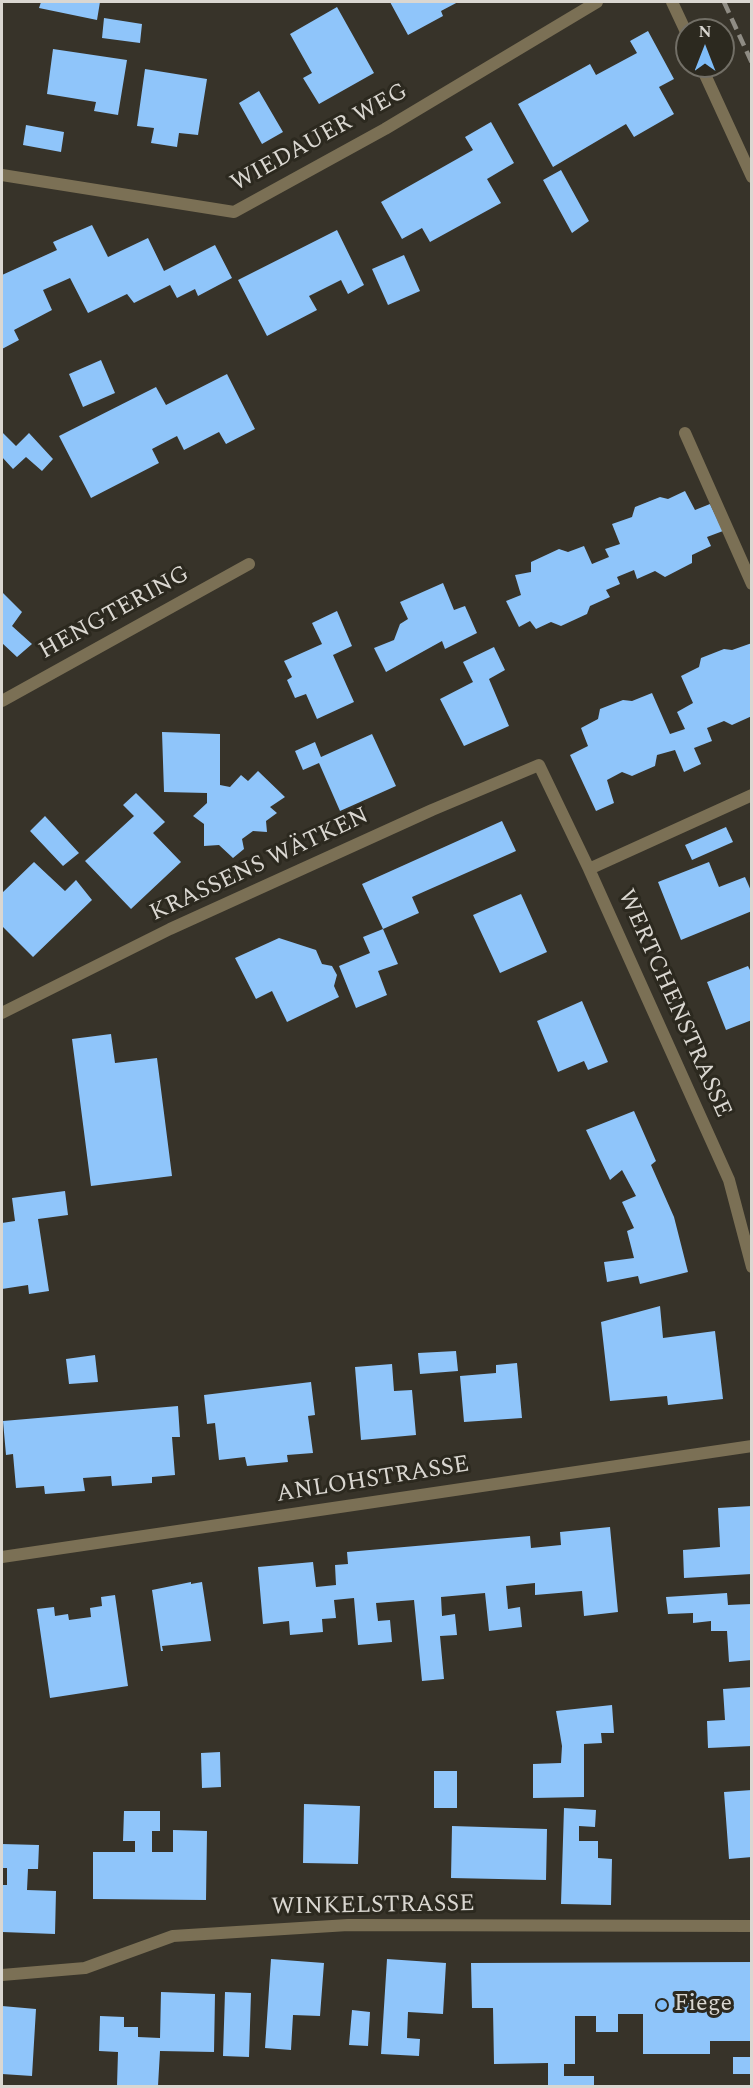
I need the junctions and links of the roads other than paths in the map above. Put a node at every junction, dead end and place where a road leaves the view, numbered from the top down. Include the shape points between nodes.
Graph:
1 (597, 2) edge
2 (672, 2) edge
3 (680, 18) edge
4 (707, 78) edge
5 (2, 175) edge
6 (752, 177) edge
7 (685, 433) dead end
8 (249, 564) dead end
9 (752, 584) edge
10 (2, 701) edge
11 (539, 765) joint
12 (752, 795) edge
13 (589, 869) junction
14 (2, 1013) edge
15 (752, 1267) edge
16 (752, 1446) edge
17 (2, 1557) edge
18 (752, 1926) edge
19 (2, 1975) edge

1 - 5 street, WIEDAUER WEG via 385,129 234,212
2 - 3 street
4 - 6 street
7 - 9 street
8 - 10 street, HENGTERING
11 - 13 street, WERTCHENSTRASSE
11 - 14 street, KRASSENS WÄTKEN via 170,929
12 - 13 street
13 - 15 street, WERTCHENSTRASSE via 729,1180
16 - 17 street, ANLOHSTRASSE
18 - 19 street, WINKELSTRASSE via 336,1925 173,1936 85,1968

